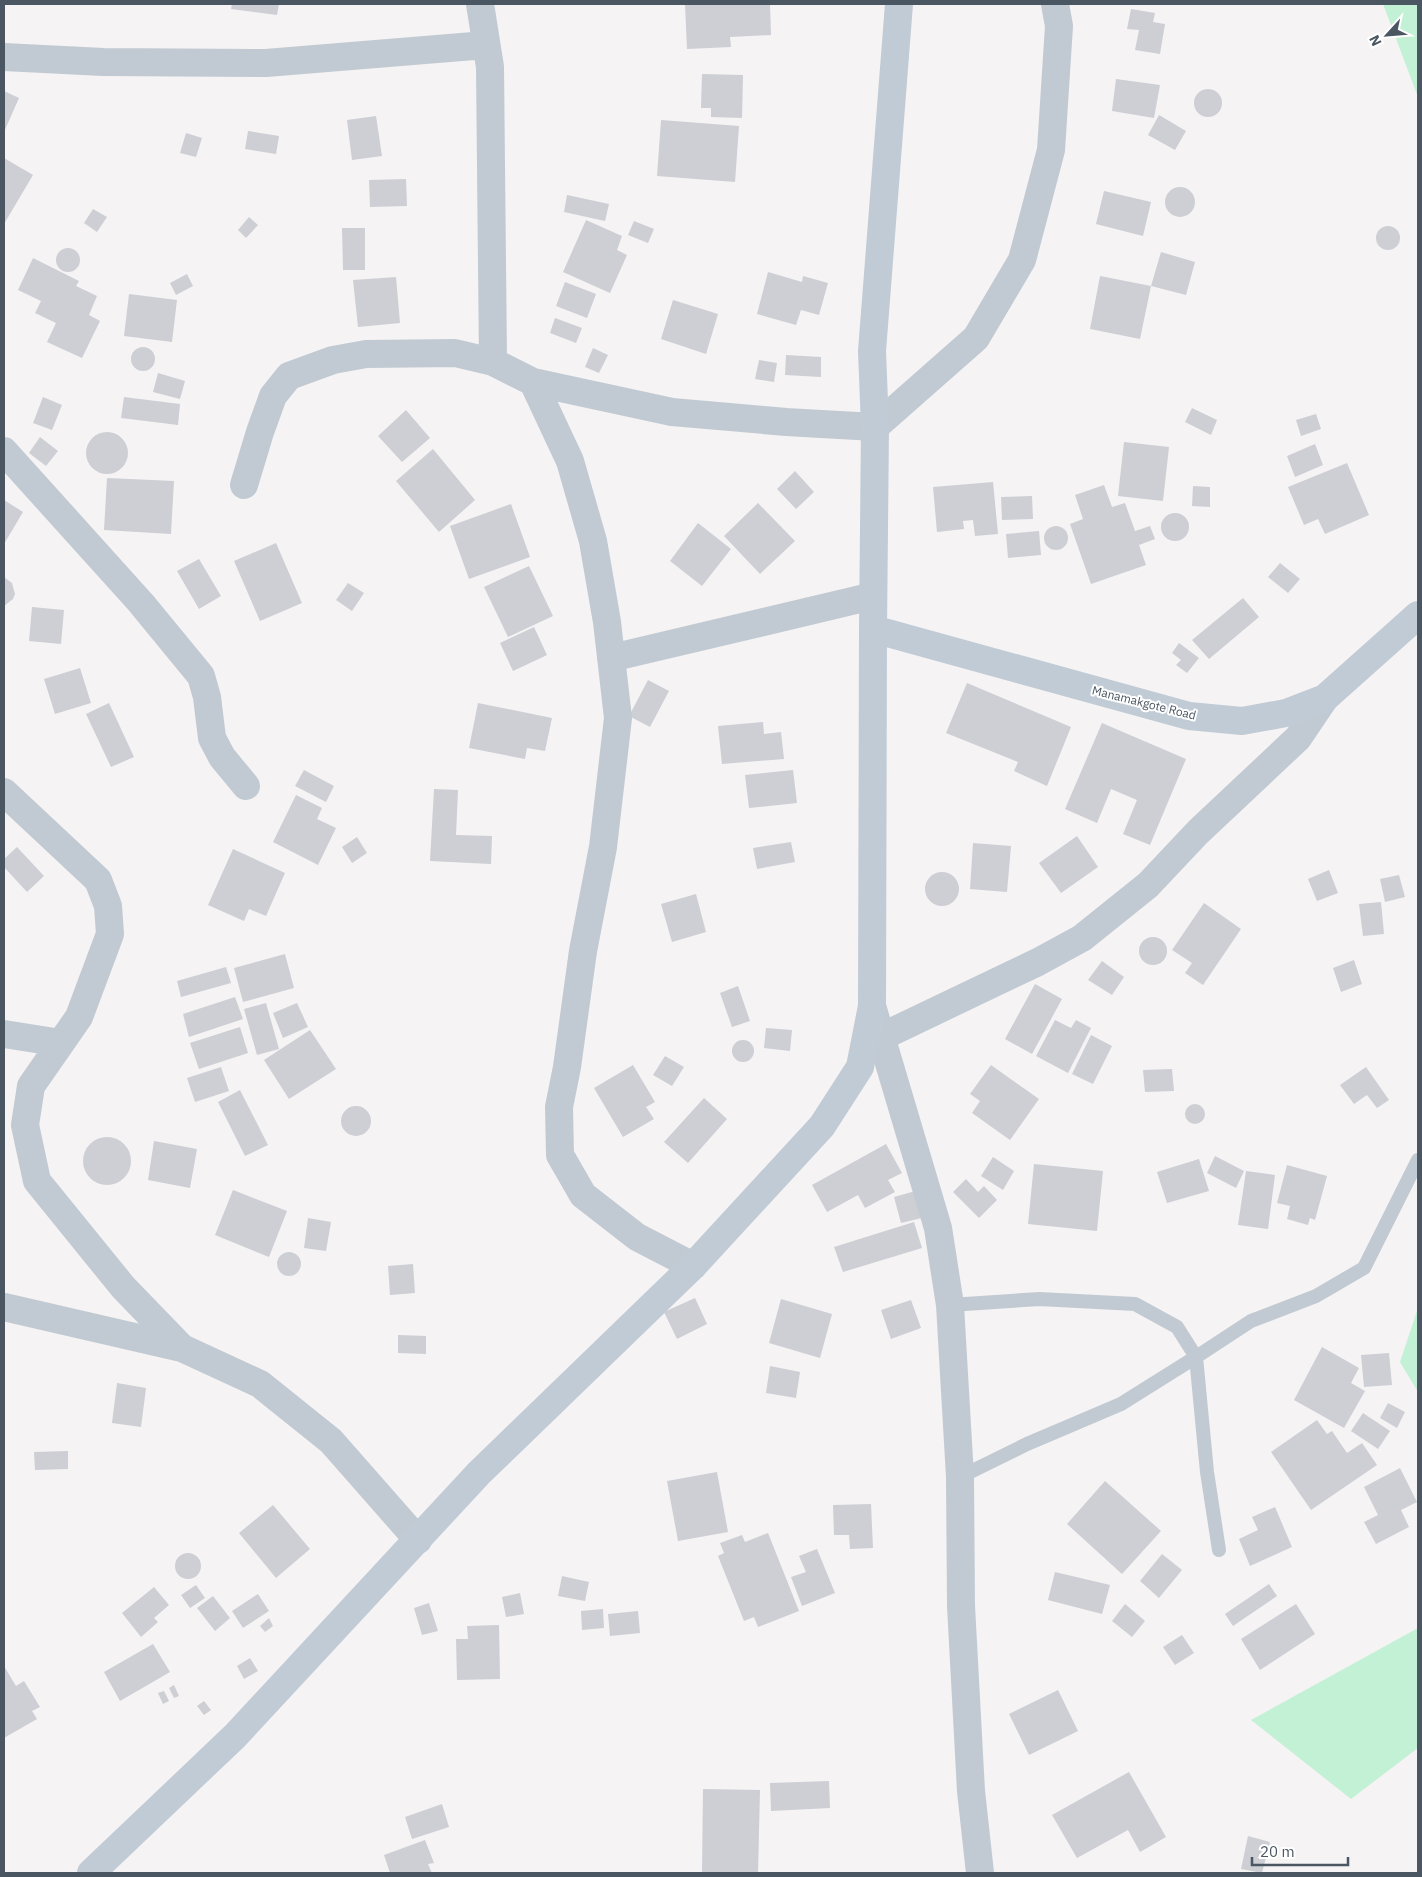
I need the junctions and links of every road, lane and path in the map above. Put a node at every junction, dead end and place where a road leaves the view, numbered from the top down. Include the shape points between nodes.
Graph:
1 (480, 4) edge
2 (899, 4) edge
3 (1055, 4) edge
4 (486, 45) junction
5 (4, 57) edge
6 (493, 362) junction
7 (533, 382) junction
8 (875, 427) junction
9 (4, 451) edge
10 (244, 485) dead end
11 (873, 596) junction
12 (1418, 615) edge
13 (872, 629) junction
14 (611, 658) junction
15 (1325, 698) junction
16 (246, 786) dead end
17 (4, 792) edge
18 (872, 1006) junction
19 (4, 1034) edge
20 (881, 1037) junction
21 (61, 1043) junction
22 (1418, 1160) edge
23 (693, 1266) junction
24 (950, 1305) junction
25 (4, 1307) edge
26 (182, 1348) junction
27 (1196, 1357) junction
28 (960, 1477) junction
29 (418, 1540) junction
30 (1219, 1550) dead end
31 (91, 1873) edge
32 (980, 1873) edge

1 - 4 street
2 - 8 street via 872,351
3 - 8 street via 1059,26 1051,150 1022,260 976,338
4 - 5 street via 266,63 103,62
4 - 6 street via 490,67
6 - 7 street
6 - 10 street via 455,353 366,354 333,360 290,376 273,396
7 - 8 street via 672,412
7 - 14 street via 570,461 593,541
8 - 11 street
9 - 16 street via 141,603 201,676 212,738 222,757
11 - 13 street
11 - 14 street
12 - 15 street, Manamakgote Road
13 - 15 street, Manamakgote Road via 1189,716 1242,721 1286,712
13 - 18 street
14 - 23 street via 618,718 603,847 558,1107 560,1155 583,1195 637,1237
15 - 20 street via 1298,738 1198,832 1148,885 1082,938
17 - 21 street via 98,880 108,906 110,934 79,1018
18 - 20 street
18 - 23 street via 860,1067 822,1126
19 - 21 street
20 - 24 street via 938,1228
21 - 26 street via 31,1086 25,1124 37,1181 123,1287
22 - 27 lane via 1364,1268 1316,1296 1251,1321
23 - 29 street via 479,1473
24 - 27 lane via 1039,1299 1135,1304 1177,1327
24 - 28 street
25 - 26 street
26 - 29 street via 260,1384 331,1442
27 - 28 lane via 1121,1404
27 - 30 lane via 1207,1472
28 - 32 street via 961,1606 971,1792
29 - 31 street via 235,1736

